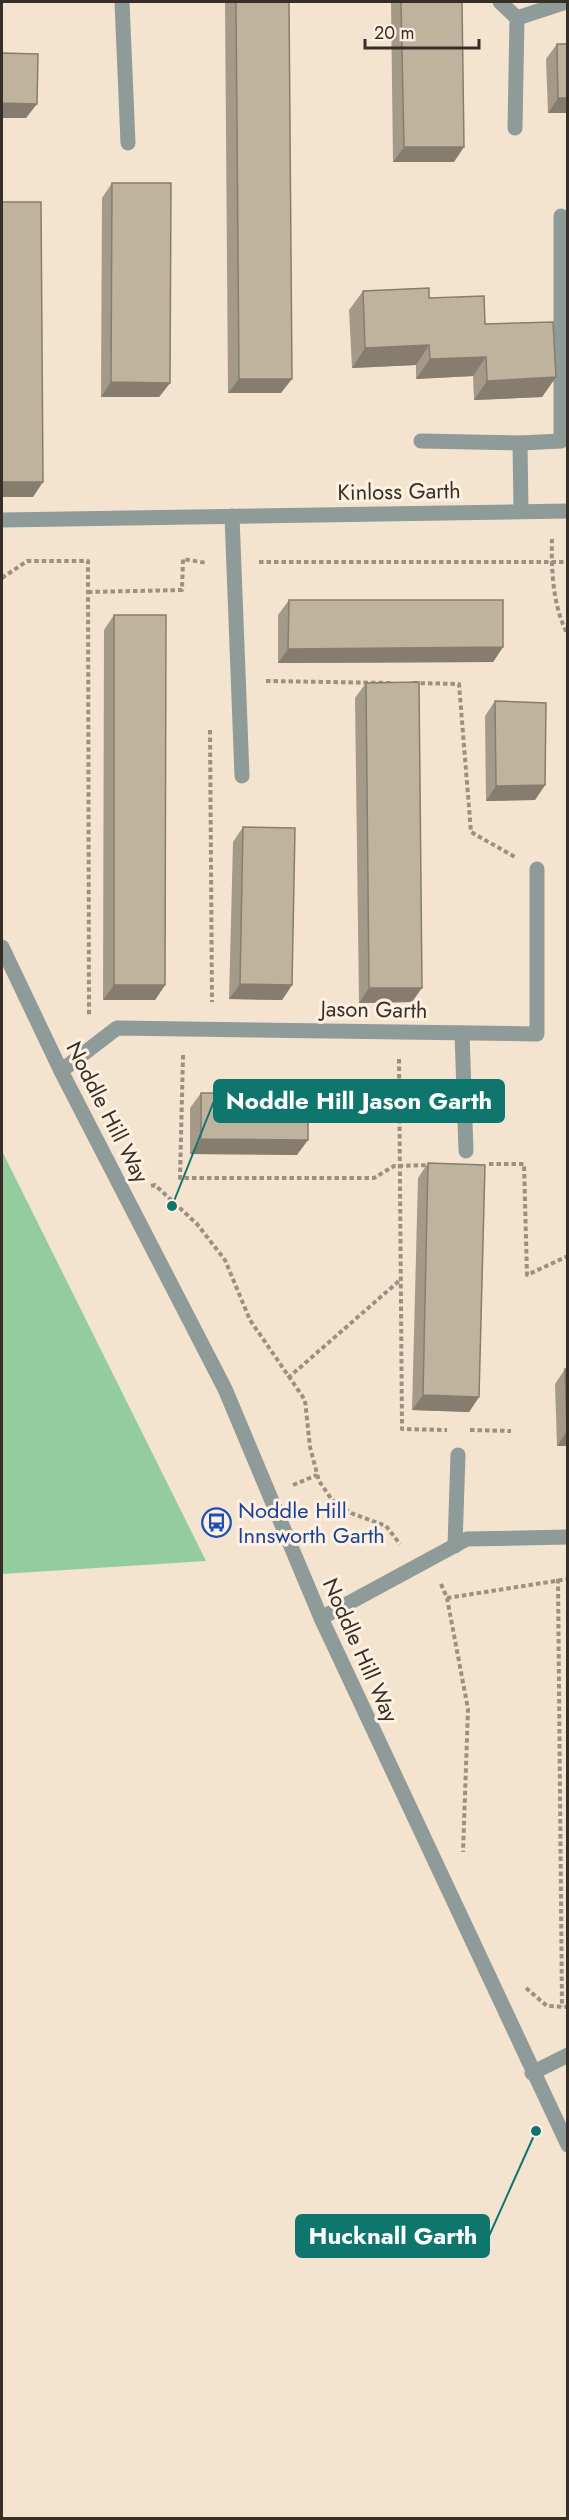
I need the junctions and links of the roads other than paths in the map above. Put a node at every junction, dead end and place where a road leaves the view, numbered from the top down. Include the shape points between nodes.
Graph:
1 (122, 2) edge
2 (500, 2) edge
3 (566, 2) edge
4 (517, 18) junction
5 (515, 128) dead end
6 (128, 143) dead end
7 (561, 216) dead end
8 (421, 441) dead end
9 (520, 443) junction
10 (521, 511) junction
11 (560, 511) edge
12 (232, 516) junction
13 (2, 520) edge
14 (242, 776) dead end
15 (537, 869) road end
16 (2, 947) edge
17 (462, 1032) junction
18 (61, 1071) junction
19 (466, 1151) dead end
20 (458, 1455) dead end
21 (567, 1537) edge
22 (455, 1546) junction
23 (321, 1618) junction
24 (567, 2055) edge
25 (532, 2073) junction
26 (567, 2145) edge

1 - 6 street
2 - 4 street
3 - 4 street
4 - 5 street
7 - 9 street via 561,441
8 - 9 street
9 - 10 street
10 - 11 street, Kinloss Garth
10 - 12 street, Kinloss Garth
12 - 13 street, Kinloss Garth
12 - 14 street
15 - 17 street, Jason Garth via 537,1034
16 - 18 street, Noddle Hill Way
17 - 18 street, Jason Garth via 117,1028
17 - 19 street
18 - 23 street, Noddle Hill Way via 225,1389
20 - 22 street
21 - 22 street via 466,1539
22 - 23 street
23 - 25 street, Noddle Hill Way
24 - 25 street
25 - 26 street, Noddle Hill Way

